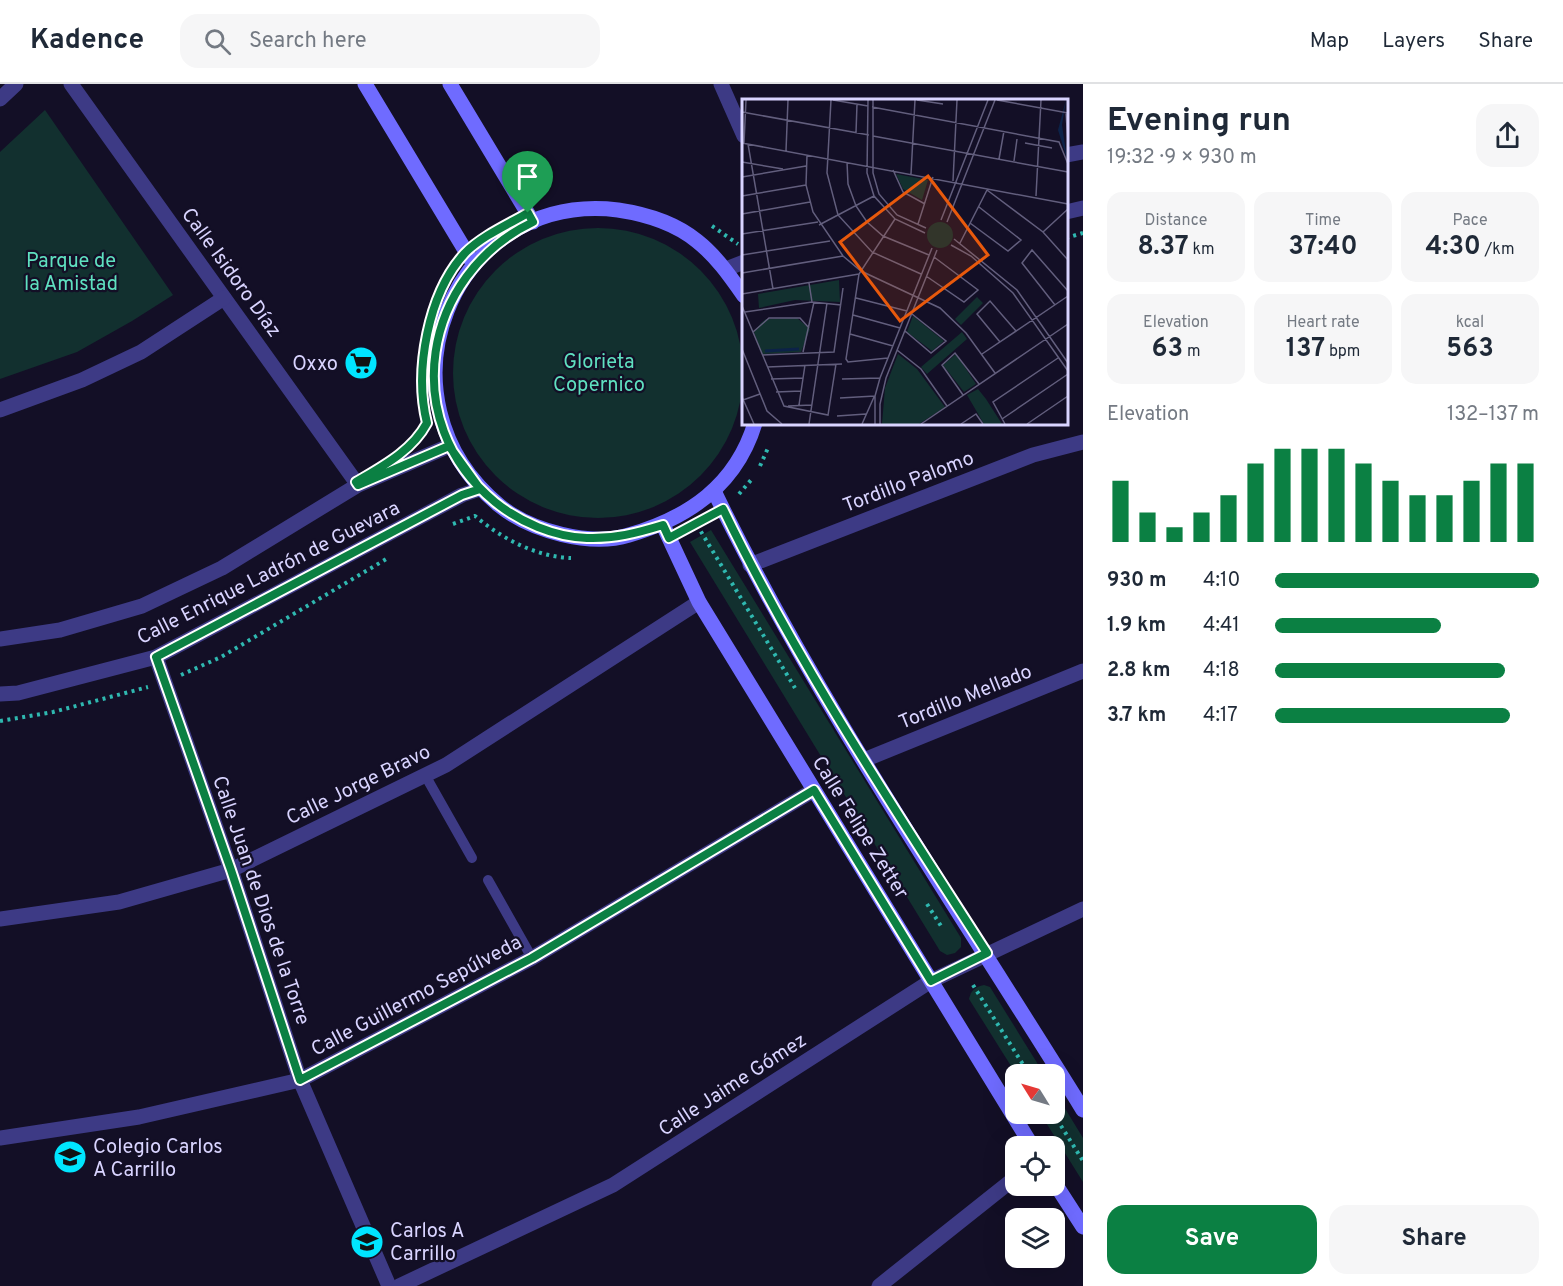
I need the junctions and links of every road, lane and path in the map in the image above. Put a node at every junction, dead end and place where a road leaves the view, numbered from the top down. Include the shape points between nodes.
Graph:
1 (16, 84) edge
2 (71, 84) edge
3 (365, 84) edge
4 (450, 84) edge
5 (721, 84) edge
6 (0, 99) edge
7 (742, 131) edge
8 (1083, 152) edge
9 (1068, 155) edge
10 (1083, 208) edge
11 (1068, 212) edge
12 (703, 220) dead end
13 (533, 222) junction
14 (1083, 233) edge
15 (1068, 237) edge
16 (742, 246) edge
17 (742, 263) edge
18 (474, 266) junction
19 (726, 269) junction
20 (742, 293) edge
21 (224, 298) junction
22 (0, 410) edge
23 (755, 424) edge
24 (1083, 442) edge
25 (769, 444) dead end
26 (449, 446) junction
27 (358, 485) junction
28 (480, 489) junction
29 (714, 491) junction
30 (723, 509) junction
31 (446, 526) dead end
32 (666, 531) junction
33 (396, 554) dead end
34 (582, 558) dead end
35 (750, 565) junction
36 (699, 602) junction
37 (0, 639) edge
38 (156, 657) junction
39 (1083, 671) edge
40 (165, 683) junction
41 (0, 694) edge
42 (0, 720) edge
43 (864, 760) junction
44 (425, 775) junction
45 (814, 790) junction
46 (472, 858) dead end
47 (231, 870) junction
48 (488, 880) dead end
49 (1083, 909) edge
50 (0, 919) edge
51 (987, 953) junction
52 (532, 958) junction
53 (931, 981) junction
54 (973, 985) dead end
55 (1023, 1064) edge
56 (300, 1080) junction
57 (1083, 1110) edge
58 (1060, 1124) edge
59 (1026, 1136) edge
60 (0, 1138) edge
61 (1083, 1161) edge
62 (1005, 1186) edge
63 (1063, 1196) edge
64 (1083, 1227) edge
65 (389, 1286) edge
66 (399, 1286) edge
67 (879, 1286) edge

1 - 6 street
2 - 21 street, Calle Isidoro Díaz
3 - 18 main road
4 - 13 main road
5 - 7 street
8 - 9 street
10 - 11 street
12 - 16 path
13 - 18 main road via 493,248
13 - 19 main road via 566,212 600,208 634,212 667,223 696,240
14 - 15 path
17 - 19 street
18 - 26 main road via 451,301 435,352 434,384
19 - 20 main road
21 - 22 street via 141,352 82,380
21 - 27 street, Calle Isidoro Díaz
23 - 29 main road via 735,465
24 - 35 street, Tordillo Palomo via 1033,455
25 - 30 path via 746,488
26 - 27 street, Calle Enrique Ladrón de Guevara
26 - 28 main road
27 - 37 street, Calle Enrique Ladrón de Guevara via 222,568 142,606 60,630
28 - 32 main road via 510,514 556,533 585,538
28 - 38 street, Calle Enrique Ladrón de Guevara
29 - 30 main road, Calle Felipe Zetter
29 - 32 main road
30 - 32 path
30 - 35 main road, Calle Felipe Zetter
31 - 34 path via 475,516 500,537 560,557
32 - 36 main road, Calle Felipe Zetter
33 - 40 path via 221,657
35 - 43 main road, Calle Felipe Zetter
36 - 44 street, Calle Jorge Bravo
36 - 45 main road, Calle Felipe Zetter
38 - 40 street, Calle Juan de Dios de la Torre
38 - 41 street, Calle Enrique Ladrón de Guevara via 39,688
39 - 43 street, Tordillo Mellado
40 - 42 path via 53,712
40 - 47 street, Calle Juan de Dios de la Torre
43 - 51 main road, Calle Felipe Zetter
44 - 46 lane
44 - 47 street, Calle Jorge Bravo
45 - 52 street, Calle Guillermo Sepúlveda
45 - 53 main road, Calle Felipe Zetter
47 - 50 street, Calle Jorge Bravo via 119,902
47 - 56 street, Calle Juan de Dios de la Torre
48 - 52 lane
49 - 51 street, Calle Jaime Gómez
51 - 53 street, Calle Jaime Gómez
51 - 57 main road, Calle Felipe Zetter
52 - 56 street, Calle Guillermo Sepúlveda
53 - 59 main road, Calle Felipe Zetter
53 - 66 street, Calle Jaime Gómez via 613,1185
54 - 55 path
56 - 60 street, Calle Guillermo Sepúlveda via 139,1117
56 - 65 street, Calle Juan de Dios de la Torre
58 - 61 path
62 - 67 street
63 - 64 main road

